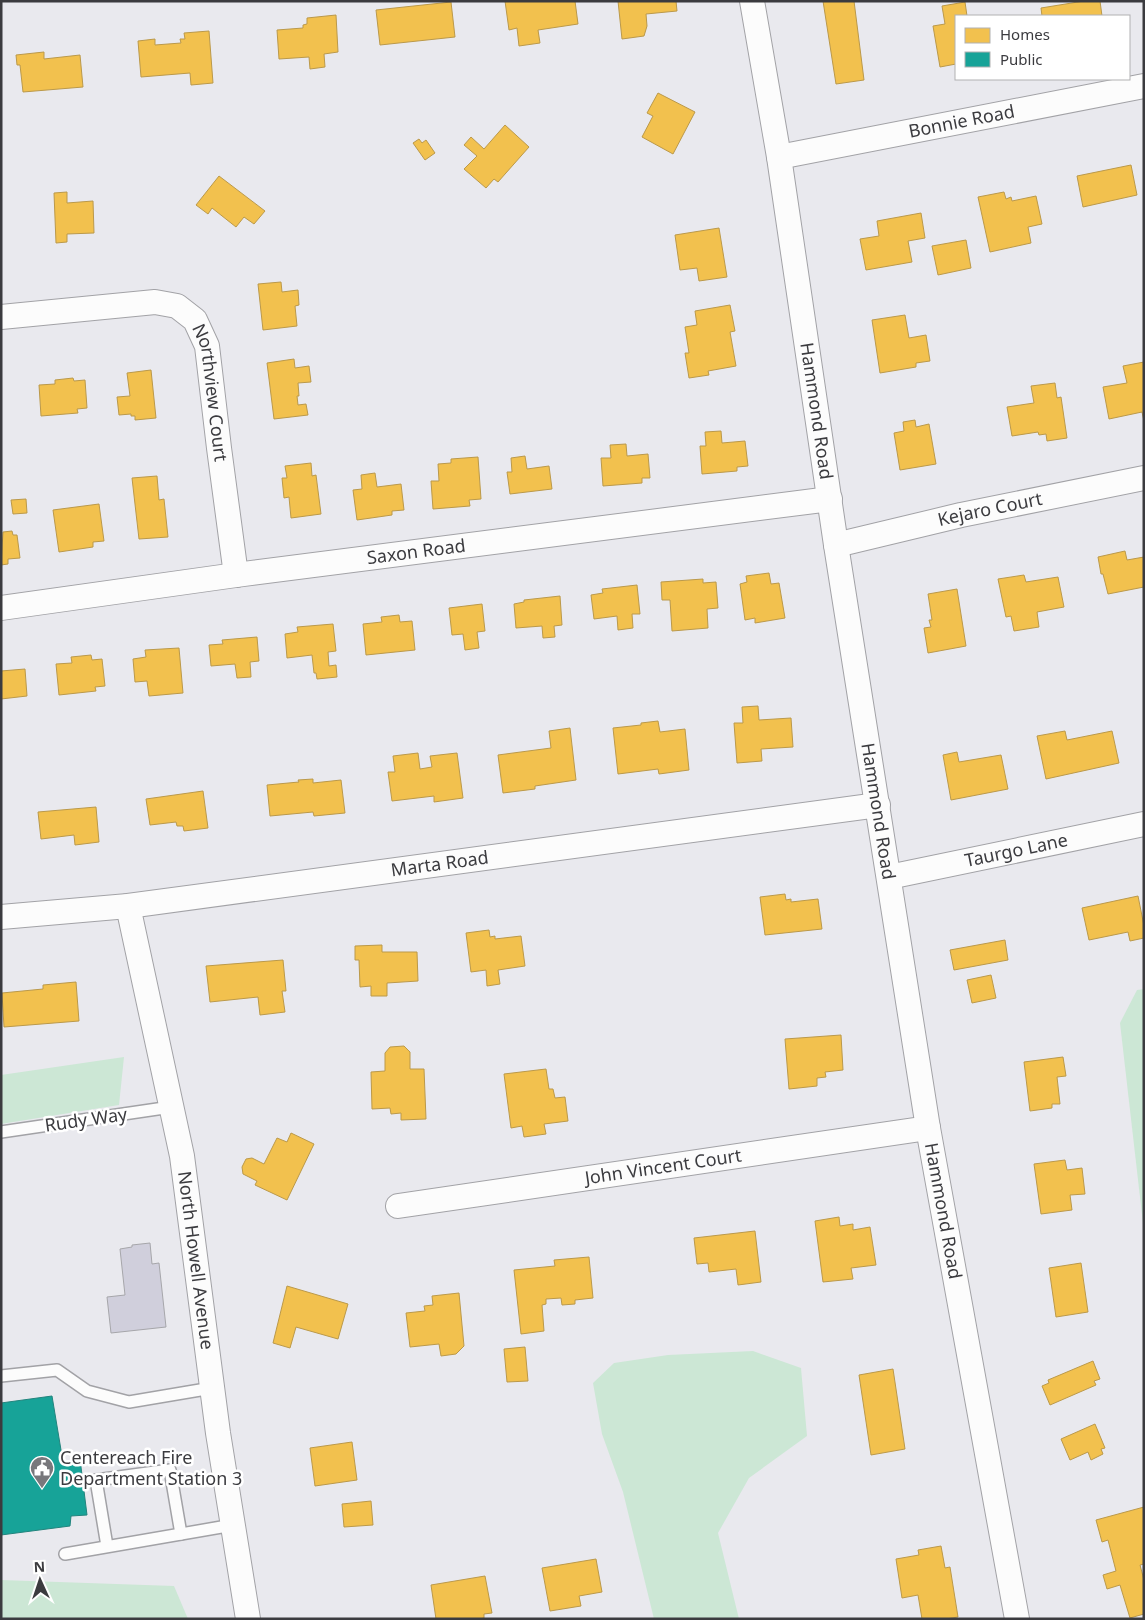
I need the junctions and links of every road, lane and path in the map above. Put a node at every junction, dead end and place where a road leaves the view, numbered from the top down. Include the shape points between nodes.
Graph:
1 (752, 1) edge
2 (1144, 86) edge
3 (779, 157) junction
4 (1, 317) edge
5 (1144, 478) edge
6 (830, 499) junction
7 (836, 545) junction
8 (236, 575) junction
9 (1, 608) edge
10 (878, 805) junction
11 (1144, 824) edge
12 (888, 877) junction
13 (128, 906) junction
14 (1, 917) edge
15 (172, 1107) junction
16 (928, 1128) junction
17 (1, 1132) edge
18 (398, 1206) dead end
19 (1, 1376) edge
20 (212, 1388) junction
21 (233, 1525) junction
22 (181, 1534) junction
23 (107, 1546) junction
24 (65, 1554) dead end
25 (248, 1619) edge
26 (1017, 1619) edge

1 - 3 street, Hammond Road
2 - 3 street, Bonnie Road
3 - 6 street, Hammond Road
4 - 8 street, Northview Court via 155,302 176,306 195,320 207,346
5 - 7 street, Kejaro Court via 961,515
6 - 7 street, Hammond Road
6 - 8 street, Saxon Road
7 - 10 street, Hammond Road
8 - 9 street, Saxon Road
10 - 12 street, Hammond Road
10 - 13 street, Marta Road
11 - 12 street, Taurgo Lane
12 - 16 street, Hammond Road
13 - 14 street, Marta Road
13 - 15 street, North Howell Avenue
15 - 17 lane, Rudy Way
15 - 20 street, North Howell Avenue via 182,1156
16 - 18 street, John Vincent Court
16 - 26 street, Hammond Road
19 - 20 lane via 56,1370 87,1391 129,1402
20 - 21 street, North Howell Avenue
21 - 22 lane
21 - 25 street, North Howell Avenue
22 - 23 lane
22 - 23 lane via 170,1470 96,1480
23 - 24 lane

